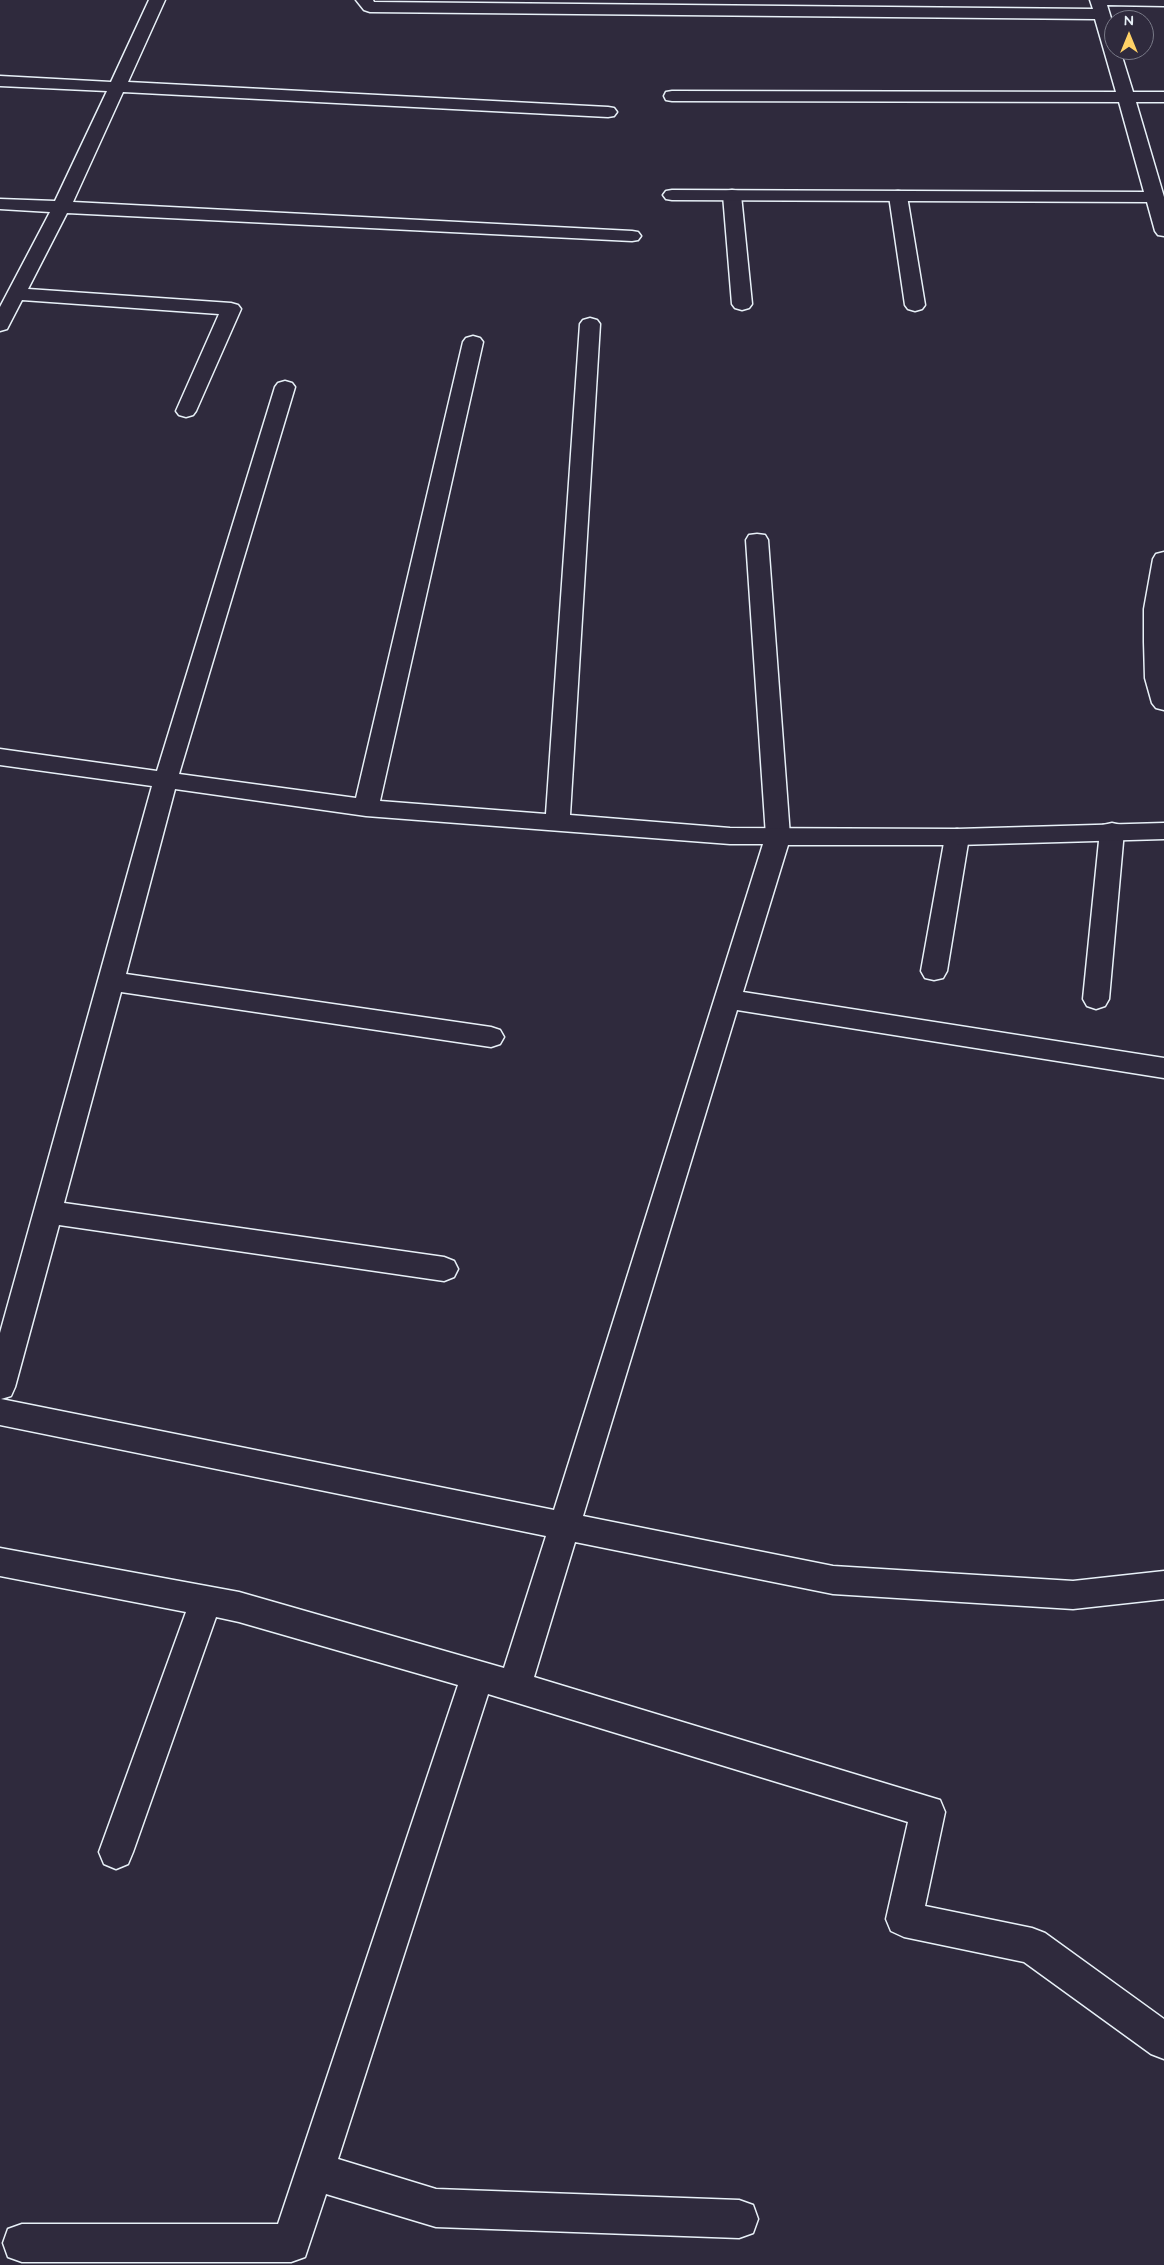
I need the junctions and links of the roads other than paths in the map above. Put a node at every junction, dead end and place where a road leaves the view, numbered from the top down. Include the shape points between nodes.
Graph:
1 (157, 0) edge
2 (364, 0) edge
3 (1164, 1) edge
4 (1099, 5) edge
5 (0, 81) edge
6 (118, 87) junction
7 (672, 96) dead end
8 (1125, 97) junction
9 (1164, 97) edge
10 (608, 112) dead end
11 (672, 195) dead end
12 (732, 195) junction
13 (898, 196) junction
14 (1158, 202) edge
15 (0, 204) edge
16 (62, 206) junction
17 (1164, 231) edge
18 (632, 236) dead end
19 (16, 294) junction
20 (742, 304) dead end
21 (915, 305) dead end
22 (590, 324) dead end
23 (0, 325) edge
24 (473, 342) dead end
25 (284, 387) dead end
26 (186, 411) dead end
27 (757, 540) dead end
28 (1164, 559) edge
29 (1164, 703) edge
30 (0, 757) edge
31 (166, 780) junction
32 (366, 808) junction
33 (557, 822) junction
34 (1112, 831) junction
35 (1164, 831) edge
36 (778, 836) junction
37 (957, 837) junction
38 (934, 971) dead end
39 (111, 982) junction
40 (728, 999) junction
41 (1096, 999) dead end
42 (491, 1037) dead end
43 (1164, 1068) edge
44 (48, 1212) junction
45 (444, 1269) dead end
46 (0, 1387) edge
47 (0, 1412) edge
48 (564, 1526) junction
49 (0, 1562) edge
50 (1164, 1585) edge
51 (206, 1601) junction
52 (478, 1675) junction
53 (515, 1686) junction
54 (116, 1852) dead end
55 (1164, 2041) edge
56 (316, 2172) junction
57 (739, 2218) dead end
58 (22, 2243) dead end

1 - 6 street
2 - 4 street via 370,7
3 - 4 street
4 - 8 street
5 - 6 street
6 - 10 street
6 - 16 street
7 - 8 street
8 - 9 street
8 - 14 street
11 - 12 street
12 - 13 street
12 - 20 street
13 - 14 street
13 - 21 street
14 - 17 street
15 - 16 street
16 - 18 street
16 - 19 street
19 - 23 street
19 - 26 street via 231,309
22 - 33 street
24 - 32 street
25 - 31 street
27 - 36 street
28 - 29 street via 1155,634 1156,678
30 - 31 street
31 - 32 street
31 - 39 street
32 - 33 street
33 - 36 street via 730,836
34 - 35 street
34 - 37 street
34 - 41 street
36 - 37 street
36 - 40 street
37 - 38 street
39 - 42 street
39 - 44 street
40 - 43 street
40 - 48 street
44 - 45 street
44 - 46 street
47 - 48 street
48 - 50 street via 833,1580 1073,1595
48 - 53 street
49 - 51 street
51 - 52 street via 239,1607
51 - 54 street
52 - 53 street
52 - 56 street
53 - 55 street via 928,1812 904,1919 1032,1946
56 - 57 street via 436,2208
56 - 58 street via 291,2243

